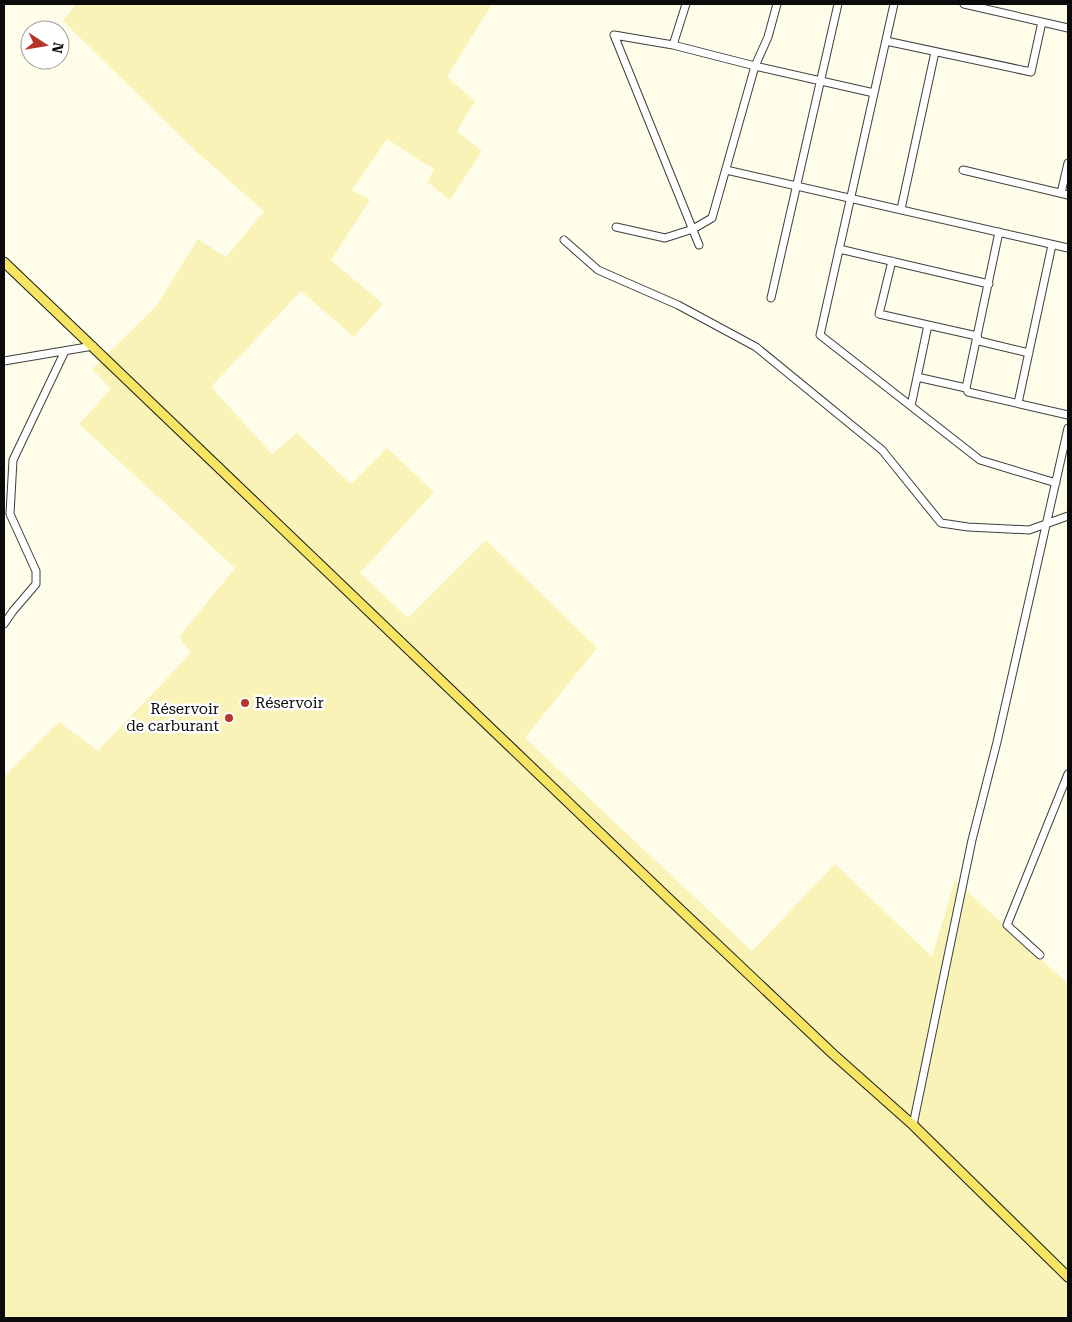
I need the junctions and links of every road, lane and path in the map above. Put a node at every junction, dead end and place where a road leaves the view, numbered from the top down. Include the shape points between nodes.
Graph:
1 (686, 4) edge
2 (777, 4) edge
3 (838, 4) edge
4 (894, 4) edge
5 (964, 4) edge
6 (1042, 22) junction
7 (1068, 28) edge
8 (886, 41) junction
9 (673, 45) junction
10 (934, 52) junction
11 (755, 66) junction
12 (821, 80) junction
13 (874, 93) junction
14 (1068, 163) edge
15 (726, 170) junction
16 (962, 170) dead end
17 (797, 186) junction
18 (1065, 194) edge
19 (851, 198) junction
20 (901, 209) junction
21 (616, 227) dead end
22 (693, 229) junction
23 (999, 232) junction
24 (564, 240) dead end
25 (700, 245) dead end
26 (1052, 245) junction
27 (1068, 248) edge
28 (840, 249) junction
29 (892, 261) junction
30 (4, 262) edge
31 (989, 284) junction
32 (771, 298) dead end
33 (928, 325) junction
34 (978, 336) junction
35 (93, 346) junction
36 (65, 351) junction
37 (1029, 353) junction
38 (4, 361) edge
39 (917, 377) junction
40 (966, 388) junction
41 (1018, 403) junction
42 (911, 406) junction
43 (1068, 415) edge
44 (1068, 428) edge
45 (1056, 483) junction
46 (1068, 516) edge
47 (1046, 524) junction
48 (4, 624) edge
49 (1068, 774) edge
50 (1040, 955) dead end
51 (913, 1126) junction
52 (1068, 1277) edge

1 - 9 street
2 - 11 street via 768,37
3 - 12 street
4 - 8 street
5 - 6 street
6 - 7 street
6 - 10 street via 1031,72
8 - 10 street
8 - 13 street
9 - 11 street
9 - 22 street via 614,35
10 - 20 street
11 - 12 street
11 - 15 street
12 - 13 street
12 - 17 street
13 - 19 street
14 - 18 street
15 - 17 street
15 - 22 street via 712,218
16 - 18 street
17 - 19 street
17 - 32 street
19 - 20 street
19 - 28 street
20 - 23 street
21 - 22 street via 665,238
22 - 25 street
23 - 26 street
23 - 31 street
24 - 47 street via 598,270 678,305 756,347 882,450 941,522 995,530 1029,530
26 - 27 street
26 - 37 street
28 - 29 street
28 - 42 street via 820,335
29 - 31 street
29 - 33 street via 879,314
30 - 35 main road
31 - 34 street
33 - 34 street
33 - 39 street
34 - 37 street via 979,341
34 - 40 street
35 - 36 street
35 - 51 main road via 666,897
36 - 38 street
36 - 48 street via 13,460 10,514 36,571 36,584
37 - 41 street
39 - 40 street
39 - 42 street
40 - 41 street via 968,392
41 - 43 street
42 - 45 street via 980,460
44 - 45 street
45 - 47 street
46 - 47 street
47 - 51 street via 972,840
49 - 50 street via 1007,925
51 - 52 main road

